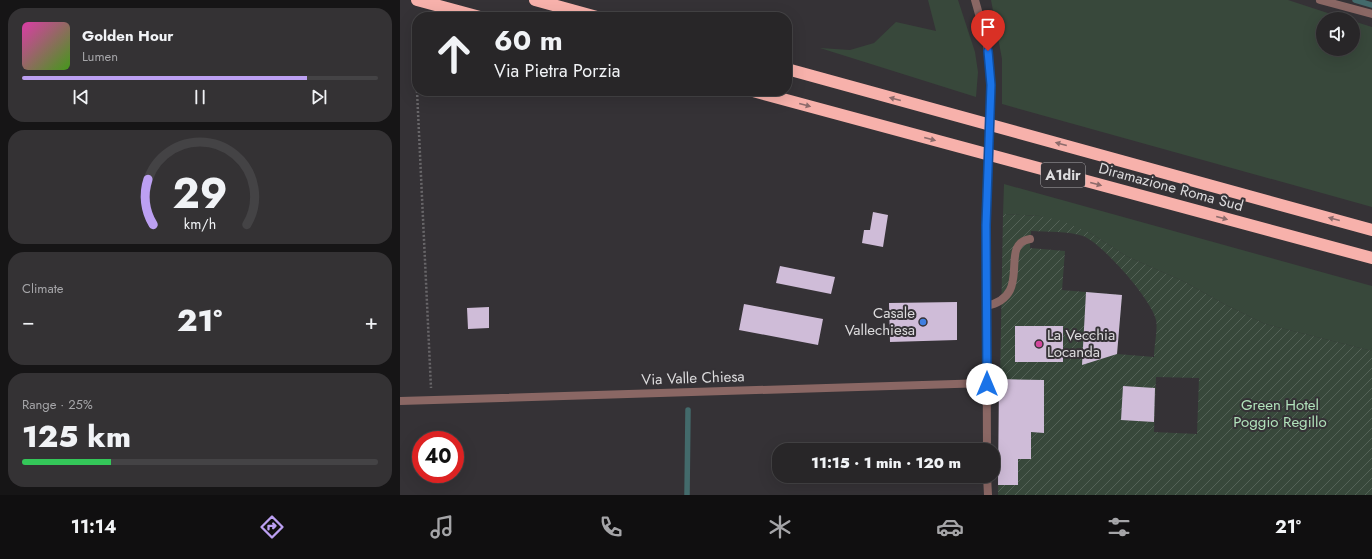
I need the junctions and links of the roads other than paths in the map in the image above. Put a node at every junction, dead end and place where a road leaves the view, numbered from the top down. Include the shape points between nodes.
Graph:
1 (417, 0) edge
2 (535, 0) edge
3 (975, 0) edge
4 (1320, 0) edge
5 (461, 12) edge
6 (579, 12) edge
7 (1372, 14) edge
8 (792, 70) edge
9 (772, 96) edge
10 (1372, 230) edge
11 (1030, 239) dead end
12 (1372, 258) edge
13 (986, 306) junction
14 (987, 384) junction
15 (400, 401) edge
16 (987, 443) edge
17 (988, 483) edge
18 (988, 495) edge

1 - 5 highway
2 - 6 highway
3 - 13 street, bridge via 987,43 991,85 986,213
4 - 7 street
10 -> 8 highway, Diramazione Roma Sud / A1dir
9 -> 12 highway, Diramazione Roma Sud / A1dir
11 - 13 street via 1017,246 1011,290 1001,301
13 - 14 street
14 - 15 street, Via Valle Chiesa
14 - 16 street
17 - 18 street

